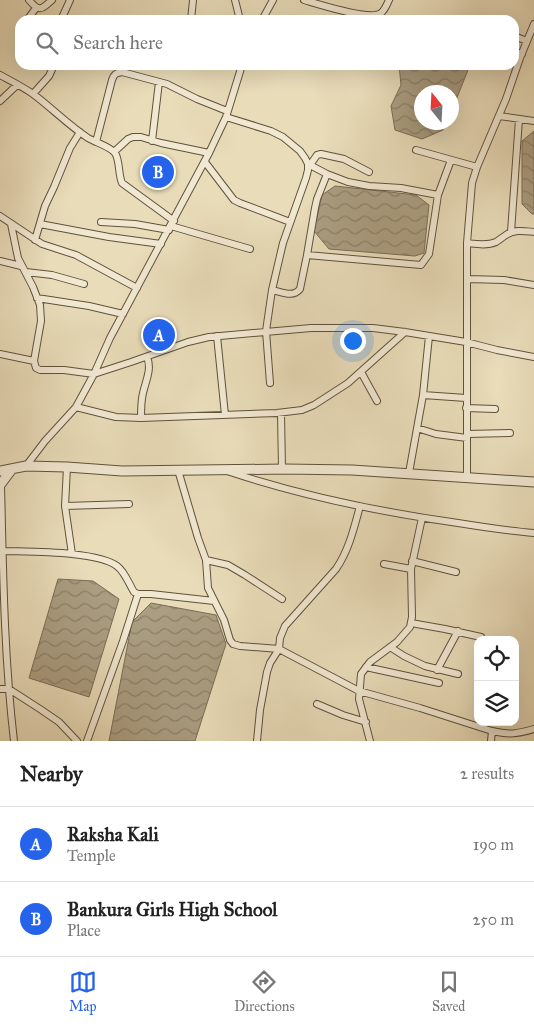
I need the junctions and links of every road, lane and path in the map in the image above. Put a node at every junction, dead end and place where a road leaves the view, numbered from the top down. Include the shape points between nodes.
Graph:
1 (29, 0) edge
2 (52, 0) edge
3 (70, 0) edge
4 (193, 0) edge
5 (235, 0) edge
6 (273, 0) edge
7 (304, 0) edge
8 (389, 0) edge
9 (36, 8) junction
10 (31, 15) edge
11 (63, 15) edge
12 (192, 15) edge
13 (239, 15) edge
14 (265, 15) edge
15 (356, 15) edge
16 (377, 15) edge
17 (534, 24) edge
18 (530, 40) edge
19 (519, 53) edge
20 (522, 54) junction
21 (519, 62) edge
22 (52, 70) edge
23 (240, 70) edge
24 (516, 70) edge
25 (0, 75) edge
26 (159, 82) junction
27 (18, 85) junction
28 (33, 94) junction
29 (0, 101) edge
30 (227, 114) junction
31 (498, 116) junction
32 (519, 119) junction
33 (534, 120) edge
34 (80, 132) junction
35 (152, 141) junction
36 (96, 142) junction
37 (416, 150) dead end
38 (114, 152) junction
39 (209, 153) junction
40 (451, 160) junction
41 (205, 162) junction
42 (309, 165) junction
43 (477, 167) junction
44 (369, 172) dead end
45 (327, 174) junction
46 (438, 195) junction
47 (0, 216) edge
48 (102, 222) dead end
49 (290, 222) junction
50 (11, 224) junction
51 (40, 224) junction
52 (171, 226) junction
53 (511, 232) junction
54 (534, 232) edge
55 (35, 240) junction
56 (161, 244) junction
57 (467, 244) junction
58 (250, 249) dead end
59 (307, 255) junction
60 (0, 261) edge
61 (23, 269) junction
62 (467, 279) junction
63 (84, 284) dead end
64 (534, 285) edge
65 (137, 288) junction
66 (272, 290) junction
67 (37, 298) junction
68 (123, 314) junction
69 (266, 331) junction
70 (405, 332) junction
71 (217, 336) junction
72 (429, 336) junction
73 (466, 342) junction
74 (0, 354) edge
75 (147, 356) junction
76 (534, 356) edge
77 (34, 361) junction
78 (361, 372) junction
79 (94, 374) junction
80 (270, 383) dead end
81 (422, 395) junction
82 (466, 398) junction
83 (377, 401) dead end
84 (76, 408) junction
85 (466, 408) junction
86 (495, 408) dead end
87 (281, 413) junction
88 (225, 415) junction
89 (141, 418) junction
90 (417, 428) junction
91 (510, 433) dead end
92 (467, 436) junction
93 (26, 466) junction
94 (67, 467) junction
95 (12, 468) junction
96 (220, 469) junction
97 (282, 469) junction
98 (178, 470) junction
99 (0, 471) edge
100 (409, 473) junction
101 (467, 477) junction
102 (534, 482) edge
103 (1, 485) edge
104 (129, 504) dead end
105 (65, 506) junction
106 (360, 506) junction
107 (422, 518) junction
108 (534, 532) edge
109 (3, 551) junction
110 (72, 554) junction
111 (206, 560) junction
112 (412, 561) junction
113 (384, 564) dead end
114 (411, 569) junction
115 (456, 572) dead end
116 (138, 594) junction
117 (282, 599) dead end
118 (214, 601) junction
119 (411, 623) junction
120 (458, 631) junction
121 (478, 636) edge
122 (390, 647) junction
123 (279, 649) junction
124 (366, 668) junction
125 (437, 670) junction
126 (458, 674) dead end
127 (440, 683) dead end
128 (0, 688) edge
129 (9, 689) junction
130 (359, 690) junction
131 (317, 704) dead end
132 (366, 722) junction
133 (534, 729) edge
134 (492, 731) junction
135 (14, 741) edge
136 (77, 741) edge
137 (87, 741) edge
138 (257, 741) edge
139 (370, 741) edge
140 (490, 741) edge

1 - 9 street
2 - 9 street via 43,8
3 - 11 street
4 - 12 street
5 - 13 street
6 - 14 street
7 - 15 street
8 - 16 street
9 - 10 street
17 - 18 street
18 - 20 street
19 - 20 street
20 - 21 street
22 - 28 street
23 - 30 street
24 - 31 street
25 - 27 street
26 - 30 street
26 - 35 street
26 - 36 street via 122,72 114,75
27 - 28 street
27 - 29 street
28 - 34 street
30 - 39 street
30 - 42 street via 283,138 300,151
31 - 32 street
31 - 43 street
32 - 33 street
32 - 53 street
34 - 36 street
34 - 51 street via 70,148
35 - 38 street via 133,137
35 - 39 street
36 - 38 street
37 - 40 street
38 - 52 street via 122,183
39 - 41 street
40 - 43 street
40 - 46 street
41 - 49 street via 234,200
41 - 52 street
42 - 44 street via 321,154 344,159
42 - 45 street
42 - 49 street
43 - 57 street via 470,198
45 - 46 street via 348,182
45 - 59 street via 317,199
46 - 59 street via 429,254 421,265
47 - 50 street
48 - 52 street
49 - 66 street
50 - 55 street
50 - 61 street
51 - 55 street
51 - 56 street
52 - 56 street
52 - 58 street
53 - 54 street
53 - 57 street via 496,242
55 - 65 street via 76,255
56 - 65 street
57 - 62 street
59 - 66 street via 298,292 291,294
60 - 61 street
61 - 63 street
61 - 67 street
62 - 64 street
62 - 73 street
65 - 68 street
66 - 69 street
67 - 68 street
67 - 77 street via 41,321
68 - 79 street
69 - 70 street via 373,328
69 - 71 street
69 - 80 street
70 - 72 street
70 - 78 street
71 - 75 street
71 - 88 street
72 - 73 street
72 - 81 street
73 - 76 street
73 - 82 street
74 - 77 street
75 - 79 street
75 - 89 street via 149,369 142,396
77 - 79 street via 40,370
78 - 83 street
78 - 87 street via 314,405
79 - 84 street
81 - 82 street
81 - 90 street
82 - 85 street
84 - 89 street via 116,417
84 - 93 street
85 - 86 street
85 - 92 street
87 - 88 street
87 - 97 street
88 - 89 street
90 - 92 street via 436,434
90 - 100 street
91 - 92 street
92 - 101 street
93 - 94 street
93 - 95 street
94 - 98 street via 122,471
94 - 105 street
95 - 99 street
95 - 103 street
96 - 97 street
96 - 98 street
96 - 106 street via 293,491
97 - 100 street
98 - 111 street
100 - 101 street
101 - 102 street
103 - 109 street
104 - 105 street
105 - 110 street
106 - 107 street
106 - 123 street via 343,559 285,626
107 - 108 street
107 - 112 street
109 - 110 street
109 - 129 street
110 - 116 street via 120,567
111 - 117 street via 245,574
111 - 118 street via 208,588
112 - 114 street
112 - 115 street
113 - 114 street
114 - 119 street
116 - 118 street
116 - 137 street via 124,642
118 - 123 street via 233,644
119 - 120 street
119 - 122 street
120 - 121 street
120 - 125 street
122 - 124 street
122 - 125 street via 417,663
123 - 130 street
123 - 138 street via 267,672
124 - 127 street
124 - 130 street via 361,674
125 - 126 street
128 - 129 street
129 - 135 street
129 - 136 street via 58,722
130 - 132 street
130 - 134 street
131 - 132 street
132 - 139 street
133 - 134 street via 514,734
134 - 140 street

